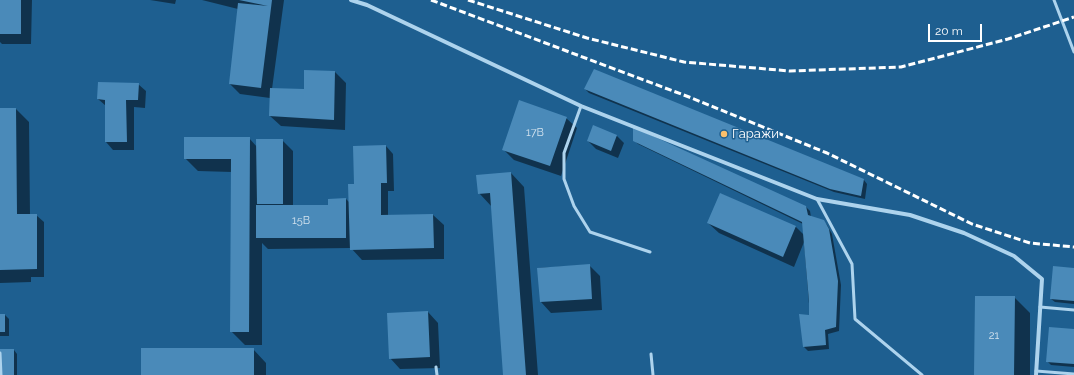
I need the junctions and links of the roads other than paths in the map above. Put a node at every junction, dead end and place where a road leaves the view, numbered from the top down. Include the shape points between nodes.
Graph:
1 (351, 0) edge
2 (1054, 0) edge
3 (1074, 52) edge
4 (581, 106) junction
5 (817, 199) junction
6 (650, 252) dead end
7 (1040, 307) junction
8 (1074, 310) edge
9 (0, 353) edge
10 (651, 354) dead end
11 (436, 367) dead end
12 (1036, 373) edge
13 (1074, 374) edge
14 (1, 375) edge
15 (437, 375) edge
16 (653, 375) edge
17 (922, 375) edge

1 - 4 street via 374,8
2 - 3 lane
4 - 5 street
4 - 6 lane via 564,153 564,179 574,206 590,232
5 - 7 street via 910,215 964,233 1014,256 1042,279
5 - 17 lane via 852,264 855,319
7 - 8 lane
7 - 12 street
9 - 14 lane
10 - 16 lane
11 - 15 lane
12 - 13 lane

